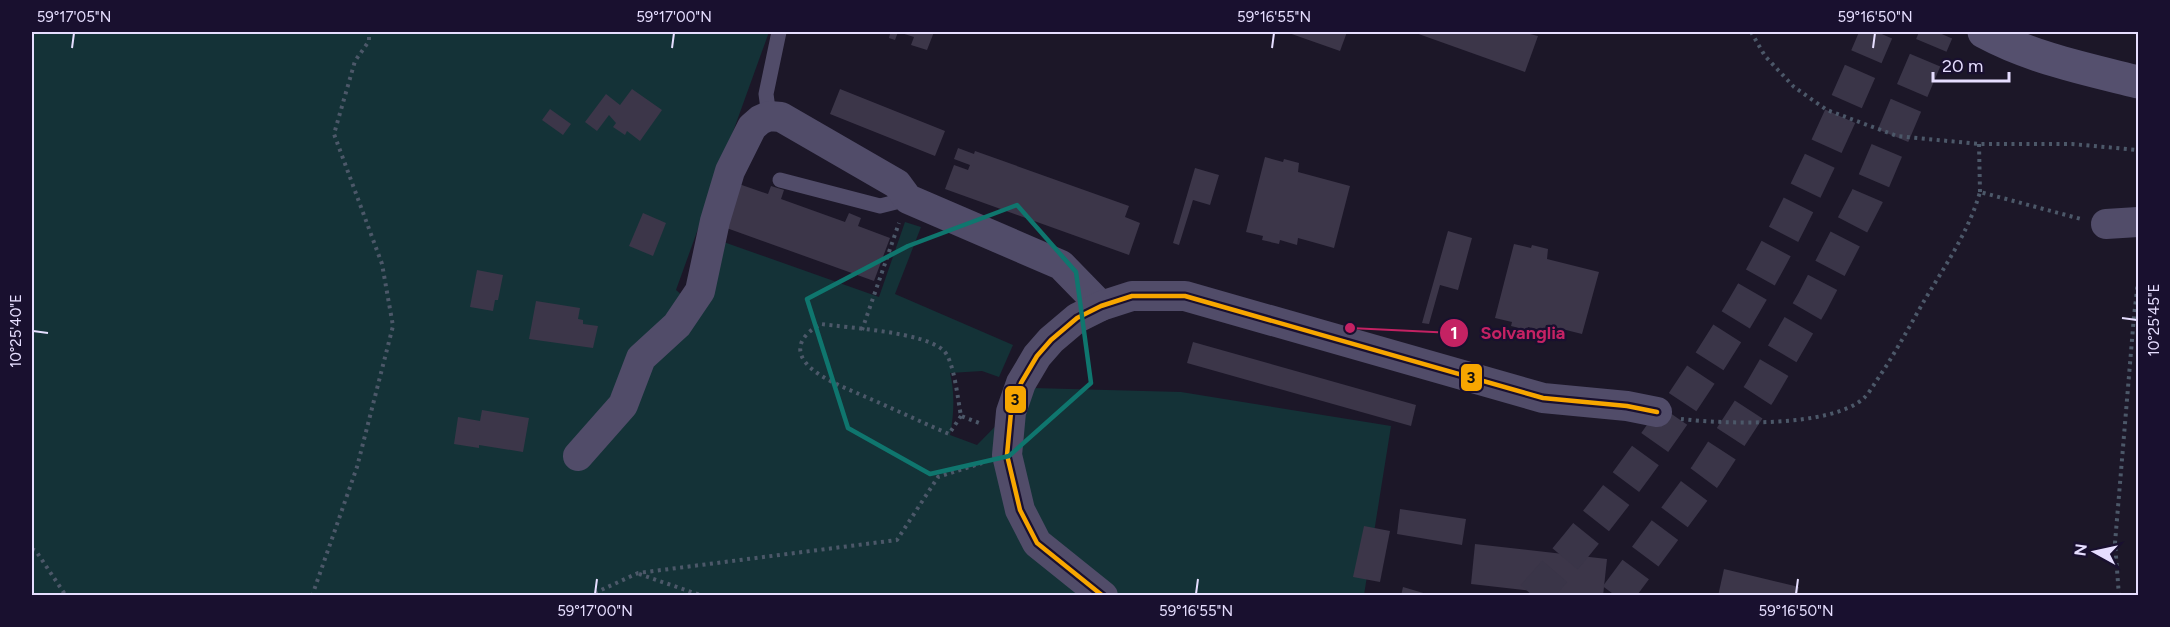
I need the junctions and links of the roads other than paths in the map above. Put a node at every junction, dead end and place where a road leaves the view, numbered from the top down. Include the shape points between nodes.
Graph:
1 (778, 32) edge
2 (1984, 32) edge
3 (2139, 82) edge
4 (769, 116) junction
5 (780, 180) dead end
6 (908, 199) junction
7 (2139, 222) edge
8 (2106, 224) road end
9 (1101, 306) junction
10 (1658, 412) road end
11 (578, 456) dead end
12 (1103, 596) edge

1 - 4 lane via 766,94
2 - 3 main road via 2051,60
4 - 6 street via 781,117 897,183
4 - 11 street via 752,127 730,171 700,291 677,325 641,358 623,405
5 - 6 lane via 880,206
6 - 9 street via 1060,265
7 - 8 street
9 - 10 street via 1132,296 1185,296 1543,398
9 - 12 street via 1077,318 1037,356 1021,383 1011,412 1007,455 1020,510 1038,543

